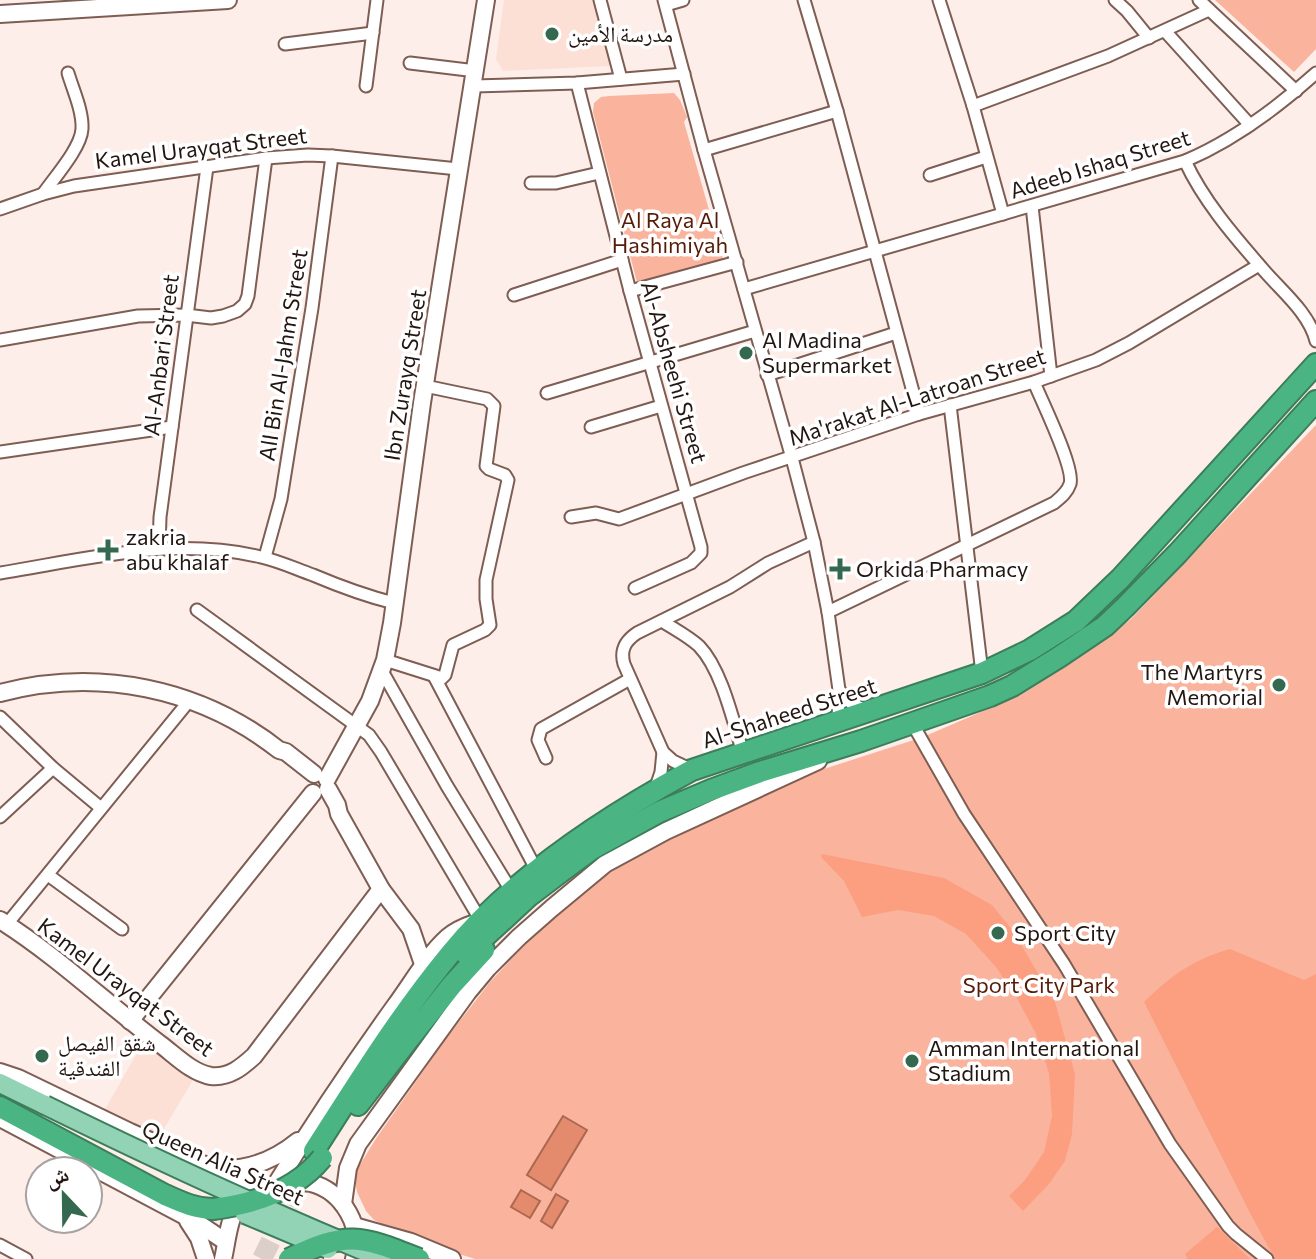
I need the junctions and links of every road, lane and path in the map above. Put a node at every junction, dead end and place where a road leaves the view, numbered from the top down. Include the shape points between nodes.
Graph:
1 (228, 0) edge
2 (377, 0) edge
3 (486, 0) edge
4 (600, 0) edge
5 (683, 0) edge
6 (804, 0) edge
7 (939, 0) edge
8 (1115, 0) edge
9 (1199, 0) edge
10 (156, 2) edge
11 (665, 2) edge
12 (1209, 10) junction
13 (0, 14) edge
14 (1165, 31) junction
15 (373, 33) junction
16 (1149, 38) junction
17 (285, 44) dead end
18 (410, 63) dead end
19 (68, 73) dead end
20 (1316, 73) edge
21 (684, 74) junction
22 (475, 78) junction
23 (621, 79) junction
24 (577, 83) junction
25 (366, 86) dead end
26 (1296, 91) junction
27 (973, 106) junction
28 (837, 111) junction
29 (1250, 125) junction
30 (704, 150) junction
31 (332, 156) junction
32 (986, 157) junction
33 (266, 158) junction
34 (1185, 161) junction
35 (207, 167) junction
36 (458, 169) junction
37 (599, 173) junction
38 (930, 175) dead end
39 (531, 183) dead end
40 (43, 194) junction
41 (1032, 206) junction
42 (0, 209) edge
43 (1003, 214) junction
44 (875, 251) junction
45 (622, 260) junction
46 (737, 262) junction
47 (1259, 265) junction
48 (744, 289) junction
49 (630, 291) junction
50 (514, 295) dead end
51 (186, 315) junction
52 (1314, 325) edge
53 (755, 331) junction
54 (896, 333) junction
55 (0, 340) edge
56 (1316, 341) edge
57 (650, 362) junction
58 (1316, 364) edge
59 (767, 375) junction
60 (1051, 376) junction
61 (1034, 382) junction
62 (425, 386) junction
63 (547, 393) dead end
64 (1316, 401) edge
65 (950, 405) junction
66 (661, 406) junction
67 (919, 414) junction
68 (172, 427) junction
69 (591, 427) dead end
70 (0, 452) edge
71 (792, 458) junction
72 (687, 493) junction
73 (571, 517) dead end
74 (814, 542) junction
75 (966, 547) junction
76 (159, 548) junction
77 (265, 557) junction
78 (0, 573) edge
79 (635, 588) dead end
80 (394, 603) junction
81 (197, 610) dead end
82 (828, 612) junction
83 (662, 621) junction
84 (383, 666) junction
85 (982, 673) junction
86 (434, 676) junction
87 (630, 679) junction
88 (839, 690) junction
89 (0, 693) edge
90 (189, 701) junction
91 (868, 712) junction
92 (0, 717) edge
93 (838, 722) junction
94 (912, 723) junction
95 (357, 725) junction
96 (833, 749) junction
97 (663, 752) junction
98 (743, 753) junction
99 (546, 758) dead end
100 (53, 768) junction
101 (692, 770) junction
102 (318, 784) junction
103 (654, 791) junction
104 (101, 808) junction
105 (0, 817) edge
106 (627, 830) junction
107 (537, 871) junction
108 (48, 875) junction
109 (381, 889) junction
110 (512, 892) junction
111 (481, 921) junction
112 (3, 922) edge
113 (122, 929) dead end
114 (411, 929) junction
115 (448, 937) junction
116 (424, 967) junction
117 (130, 1021) junction
118 (0, 1072) edge
119 (0, 1083) edge
120 (0, 1098) edge
121 (0, 1107) edge
122 (40, 1116) junction
123 (0, 1118) edge
124 (315, 1146) junction
125 (211, 1168) junction
126 (345, 1180) junction
127 (278, 1181) junction
128 (259, 1189) junction
129 (343, 1204) junction
130 (181, 1214) junction
131 (360, 1228) junction
132 (0, 1245) edge
133 (415, 1251) edge
134 (226, 1252) edge
135 (26, 1259) edge
136 (206, 1259) edge
137 (289, 1259) edge
138 (353, 1259) edge
139 (384, 1259) edge
140 (394, 1259) edge
141 (452, 1259) edge
142 (1267, 1259) edge

1 - 10 street
2 - 15 street
3 - 22 street, Ibn Zurayq Street
4 - 23 street
5 - 11 street
6 - 28 street
7 - 27 street
8 - 16 street
9 - 12 street
10 - 13 street
11 - 21 street
12 - 14 street
12 - 26 street
14 - 16 street
14 - 29 street
15 - 17 street
15 - 25 street
16 - 27 street
18 - 22 street
19 - 40 street via 81,135
20 - 26 street, Adeeb Ishaq Street
21 - 23 street
21 - 30 street
22 - 24 street
22 - 36 street, Ibn Zurayq Street
23 - 24 street
24 - 37 street, Al-Absheehi Street
26 - 29 street, Adeeb Ishaq Street
27 - 32 street
28 - 30 street
28 - 44 street
29 - 34 street, Adeeb Ishaq Street
30 - 46 street
31 - 33 street, Kamel Urayqat Street
31 - 36 street, Kamel Urayqat Street
31 - 77 street, AlI Bin Al-Jahm Street via 281,499
32 - 38 street
32 - 43 street
33 - 35 street, Kamel Urayqat Street
33 - 51 street via 245,304 223,316
34 - 41 street, Adeeb Ishaq Street
34 - 47 street via 1202,192
35 - 40 street, Kamel Urayqat Street
35 - 51 street, Al-Anbari Street
36 - 62 street, Ibn Zurayq Street
37 - 39 street
37 - 45 street, Al-Absheehi Street
40 - 42 street, Kamel Urayqat Street
41 - 43 street, Adeeb Ishaq Street
41 - 60 street
43 - 44 street, Adeeb Ishaq Street
44 - 48 street, Adeeb Ishaq Street
44 - 54 street
45 - 49 street, Al-Absheehi Street
45 - 50 street
46 - 48 street
46 - 49 street
47 - 52 street
47 - 60 street, Ma'rakat Al-Latroan Street via 1114,352
48 - 53 street
49 - 57 street, Al-Absheehi Street
51 - 55 street via 138,316
51 - 68 street, Al-Anbari Street
52 - 56 street
53 - 57 street
53 - 59 street
54 - 59 street
54 - 67 street
57 - 63 street
57 - 66 street, Al-Absheehi Street
58 - 85 highway, Al-Shaheed Street via 1076,621
59 - 71 street
60 - 61 street, Ma'rakat Al-Latroan Street
61 - 65 street, Ma'rakat Al-Latroan Street
61 - 75 street via 1069,465 1069,487 1054,503
62 - 80 street, Ibn Zurayq Street
62 - 86 street via 490,401 494,409 486,466 508,480 486,580 490,625 453,645 444,677
64 - 94 highway via 1105,626 1012,686
65 - 67 street, Ma'rakat Al-Latroan Street
65 - 75 street
66 - 69 street
66 - 72 street, Al-Absheehi Street
67 - 71 street, Ma'rakat Al-Latroan Street
68 - 70 street
68 - 76 street, Al-Anbari Street
71 - 72 street, Ma'rakat Al-Latroan Street
71 - 74 street
72 - 73 street, Ma'rakat Al-Latroan Street via 619,519 596,513
72 - 79 street, Al-Absheehi Street via 701,553 691,563
74 - 82 street
74 - 83 street
75 - 82 street
75 - 85 street
76 - 77 street
76 - 78 street
77 - 80 street
80 - 84 street, Ibn Zurayq Street
81 - 95 street
82 - 88 street
83 - 87 street via 624,646 622,658
83 - 98 street via 708,656
84 - 86 street
84 - 95 street, Ibn Zurayq Street
84 - 110 street
85 - 91 highway, Al-Shaheed Street
86 - 107 street
87 - 97 street
87 - 99 street via 541,729 538,740
88 - 91 street
88 - 93 street
89 - 90 street via 60,683 117,683
90 - 102 street via 286,752
90 - 104 street
91 - 93 highway, Al-Shaheed Street
92 - 100 street
93 - 98 highway, Al-Shaheed Street
94 - 96 highway
94 - 142 street via 1170,1144 1228,1226
95 - 102 street, Ibn Zurayq Street via 337,764
95 - 111 street via 381,752
96 - 106 highway via 711,790
96 - 126 street via 813,764 605,864 519,937 468,992 358,1144
97 - 101 street
97 - 103 street
98 - 101 highway, Al-Shaheed Street
100 - 104 street
100 - 105 street
101 - 103 highway, Al-Shaheed Street
102 - 109 street
102 - 117 street, Ibn Zurayq Street
103 - 107 highway, Al-Shaheed Street
104 - 108 street
106 - 122 highway, bridge via 479,954 315,1165 301,1179 267,1196 213,1209 189,1205
106 - 124 highway via 529,896 462,957
107 - 110 highway, Al-Shaheed Street
108 - 112 street
108 - 113 street
109 - 114 street
109 - 117 street, Kamel Urayqat Street via 254,1056 229,1075 198,1071
110 - 111 highway, Al-Shaheed Street
111 - 115 street
111 - 124 highway, Al-Shaheed Street via 398,1022
112 - 117 street, Kamel Urayqat Street
114 - 115 street via 432,939
114 - 116 street
115 - 116 street
116 - 124 street via 363,1050
118 - 125 street
119 - 122 main road
120 - 122 main road
121 - 122 highway
122 - 138 main road, Queen Alia Street, bridge
122 - 139 main road, Queen Alia Street, bridge
123 - 130 street
124 - 125 street via 242,1168
124 - 127 street
125 - 128 street
126 - 129 street
126 - 131 street
127 - 128 street
127 - 129 street via 313,1183
128 - 134 street via 240,1203 230,1222
129 - 131 street
130 - 134 street
130 - 136 street via 199,1238
131 - 133 street
131 - 138 street
132 - 135 street
133 - 137 highway, bridge via 352,1238 327,1242
133 - 140 street via 398,1253
133 - 141 street

